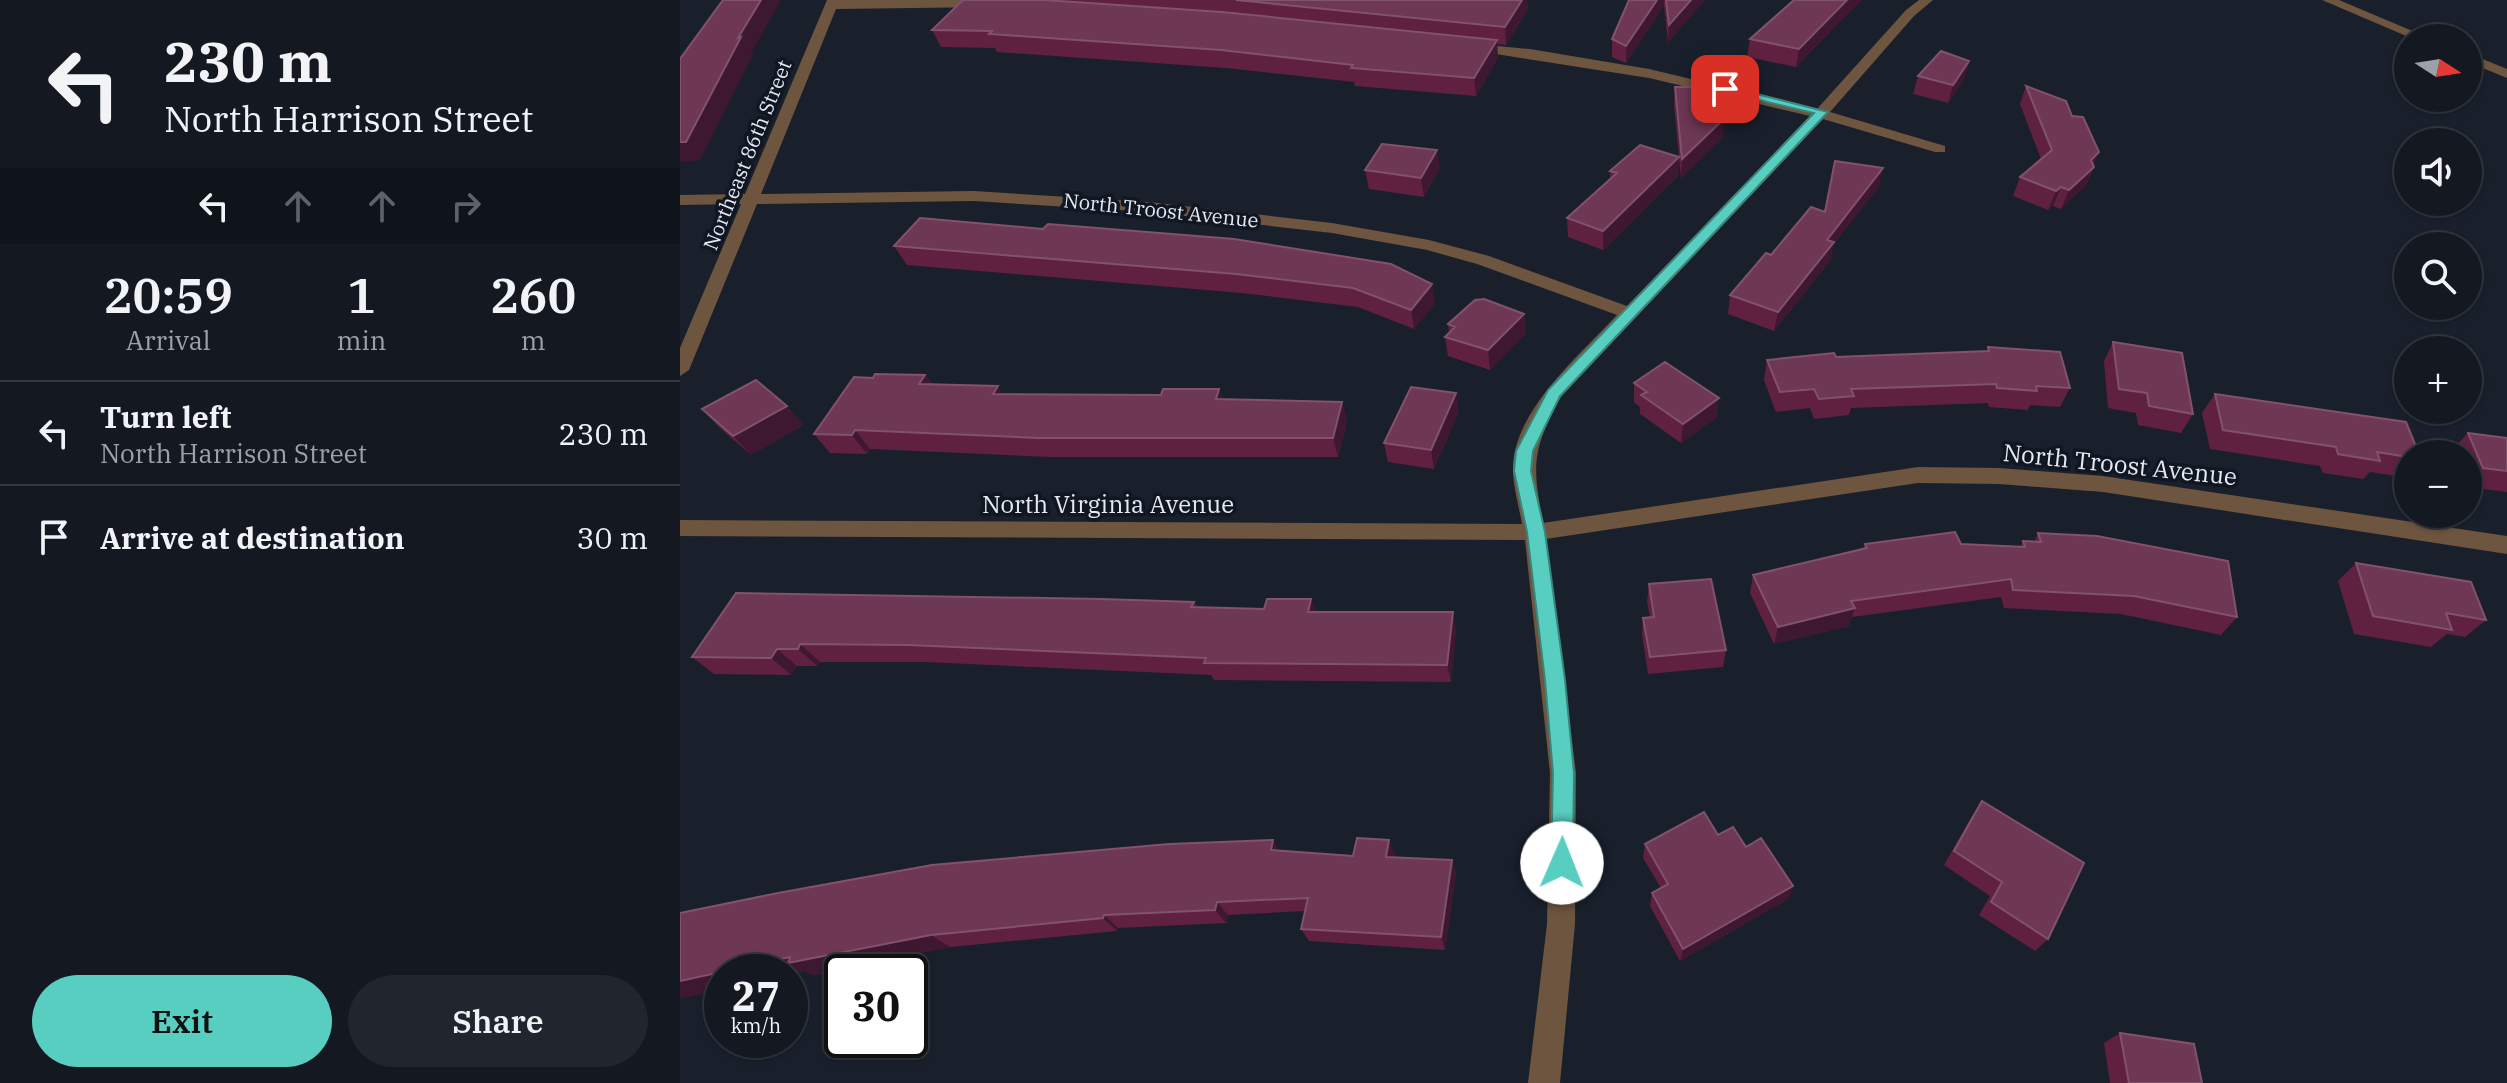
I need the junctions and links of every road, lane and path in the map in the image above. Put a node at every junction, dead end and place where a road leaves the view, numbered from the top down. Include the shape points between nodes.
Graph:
1 (1927, 0) edge
2 (2328, 0) edge
3 (2367, 0) edge
4 (832, 2) edge
5 (998, 4) edge
6 (2353, 9) junction
7 (2394, 26) edge
8 (1450, 44) edge
9 (2482, 63) edge
10 (2507, 74) edge
11 (1822, 112) junction
12 (1940, 149) dead end
13 (753, 197) junction
14 (680, 200) edge
15 (1628, 313) junction
16 (680, 370) edge
17 (680, 528) edge
18 (1536, 532) junction
19 (2507, 545) edge
20 (1544, 1083) edge

1 - 11 street
2 - 6 street
3 - 6 street
4 - 5 street
4 - 13 street, Northeast 86th Street
6 - 7 street
8 - 11 street via 1624,68
9 - 10 street
11 - 12 street
11 - 15 street
13 - 14 street, North Troost Avenue
13 - 15 street, North Troost Avenue via 974,196 1149,207 1332,228 1483,260
13 - 16 street, Northeast 86th Street
15 - 18 street via 1554,393 1531,433 1523,471
17 - 18 street, North Virginia Avenue
18 - 19 street, North Troost Avenue via 1918,475 1985,475 2103,484
18 - 20 street via 1563,773 1561,924

